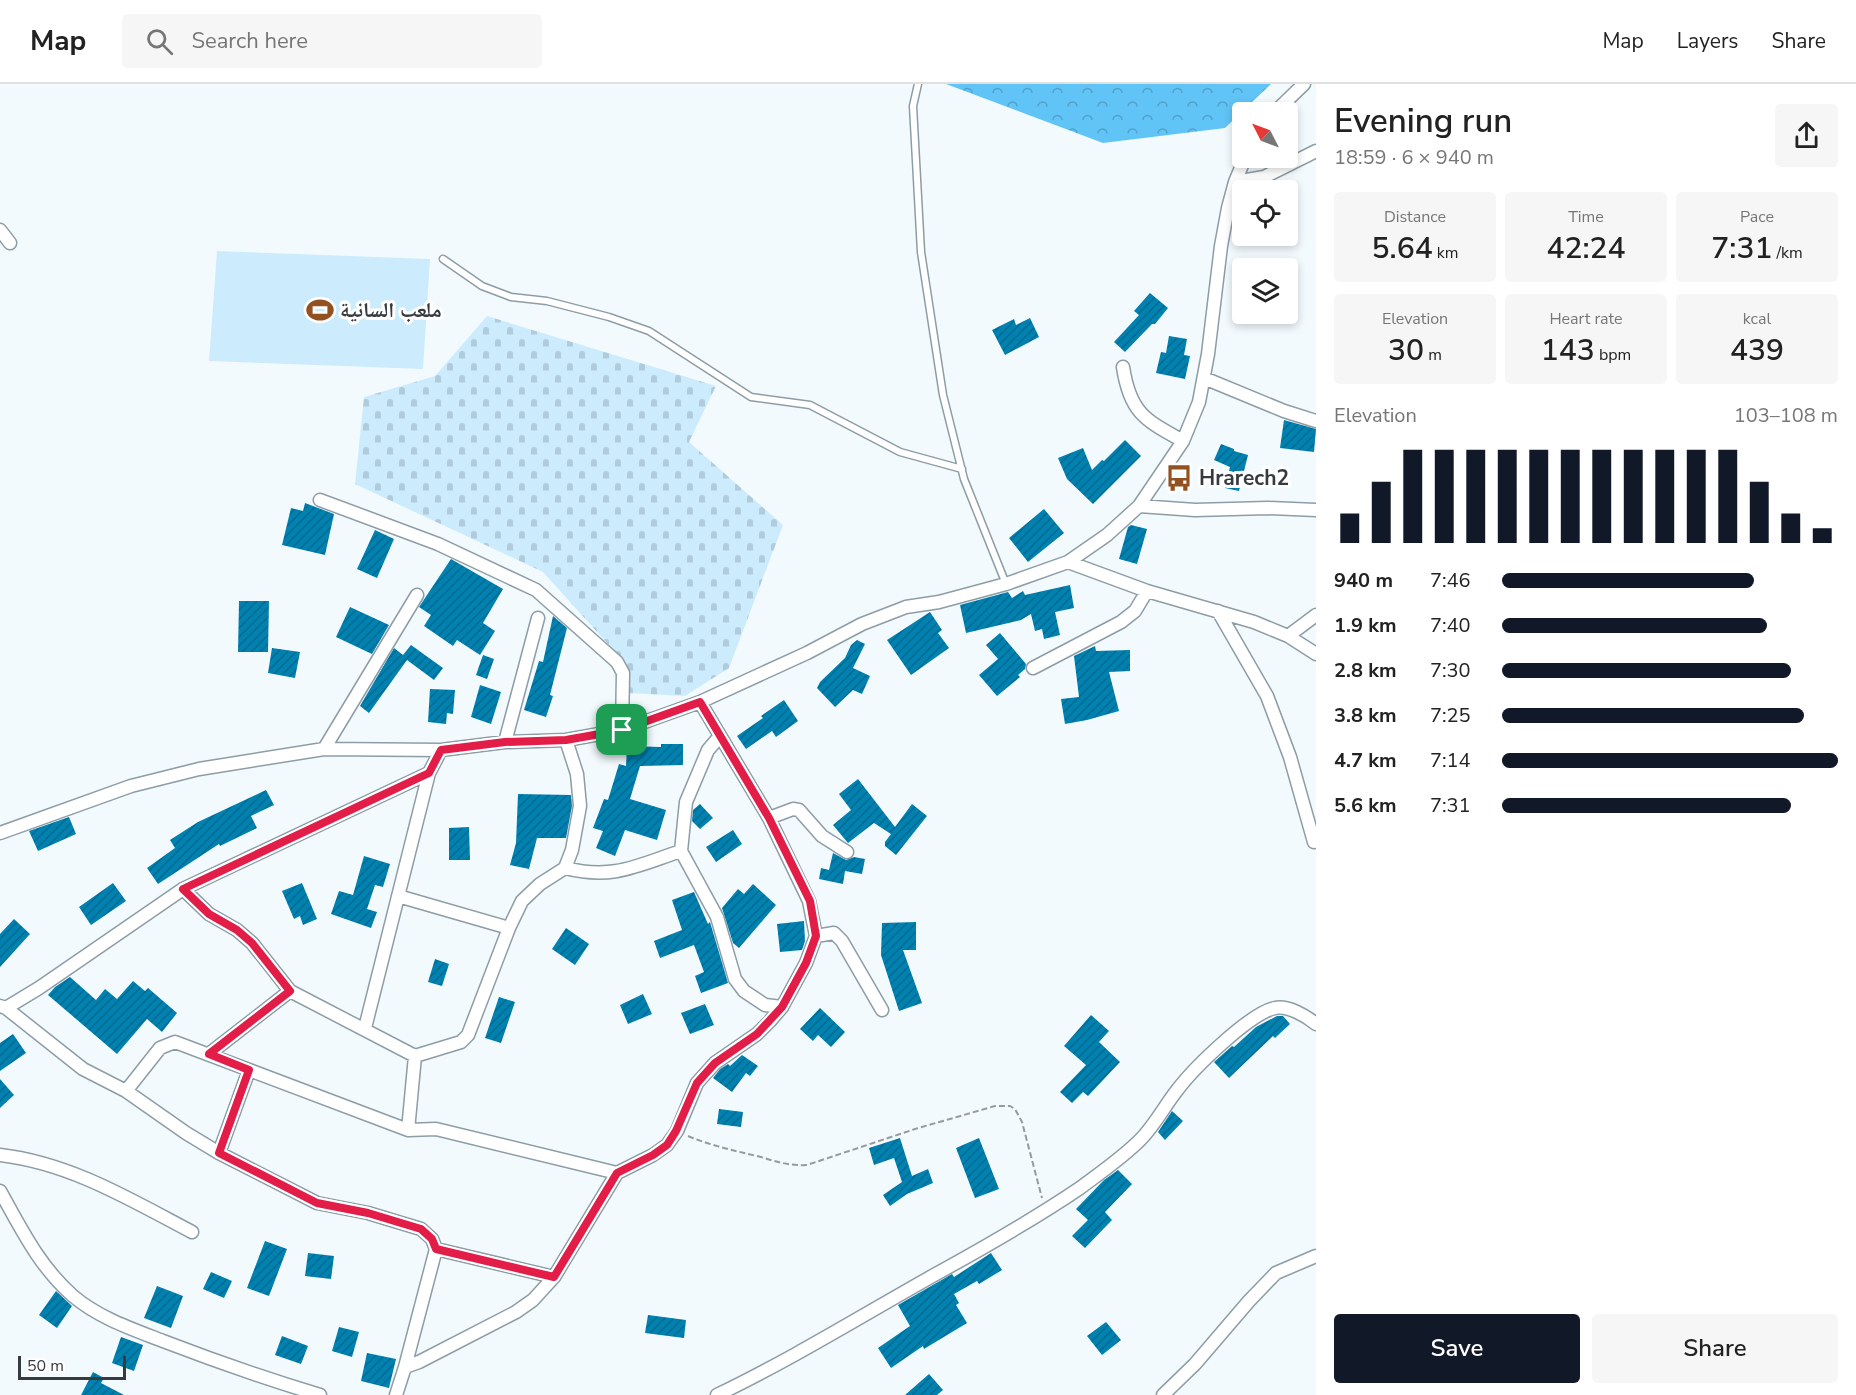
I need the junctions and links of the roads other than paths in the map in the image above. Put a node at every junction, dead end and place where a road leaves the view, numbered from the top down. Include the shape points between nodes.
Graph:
1 (918, 84) edge
2 (1304, 84) edge
3 (1285, 102) edge
4 (1316, 151) edge
5 (1247, 180) edge
6 (1232, 196) edge
7 (0, 230) edge
8 (10, 243) dead end
9 (443, 259) dead end
10 (1123, 367) dead end
11 (1204, 378) junction
12 (1316, 421) edge
13 (1183, 441) junction
14 (962, 469) junction
15 (320, 500) dead end
16 (1139, 506) junction
17 (1316, 510) edge
18 (1068, 562) junction
19 (1006, 584) junction
20 (1147, 591) junction
21 (417, 595) dead end
22 (1218, 611) junction
23 (1316, 615) edge
24 (538, 618) dead end
25 (1288, 636) junction
26 (1316, 654) edge
27 (1033, 669) dead end
28 (700, 702) junction
29 (622, 730) junction
30 (720, 736) junction
31 (566, 740) junction
32 (505, 742) junction
33 (324, 749) junction
34 (441, 750) junction
35 (429, 773) junction
36 (769, 818) junction
37 (0, 833) edge
38 (1314, 842) dead end
39 (681, 851) junction
40 (847, 852) dead end
41 (565, 868) junction
42 (183, 889) junction
43 (398, 896) junction
44 (509, 928) junction
45 (816, 936) junction
46 (290, 991) junction
47 (3, 1007) edge
48 (782, 1007) junction
49 (882, 1010) dead end
50 (1316, 1024) edge
51 (365, 1028) junction
52 (209, 1054) junction
53 (415, 1056) junction
54 (249, 1070) junction
55 (126, 1091) junction
56 (408, 1130) junction
57 (219, 1153) junction
58 (0, 1155) edge
59 (617, 1173) junction
60 (0, 1191) edge
61 (192, 1232) dead end
62 (436, 1249) junction
63 (1316, 1256) edge
64 (554, 1277) junction
65 (405, 1367) junction
66 (320, 1395) edge
67 (396, 1395) edge
68 (717, 1395) edge
69 (1163, 1395) edge

1 - 14 lane via 914,106 921,252 943,395
2 - 3 street
4 - 5 street via 1264,177
6 - 11 street via 1221,246
7 - 8 street
9 - 14 lane via 482,286 511,297 547,301 649,331 751,397 810,405 900,452
10 - 13 street via 1129,394 1142,416
11 - 12 street
11 - 13 street
13 - 16 street
14 - 19 lane
15 - 29 street via 438,544 536,590 617,662 623,673
16 - 17 street
16 - 18 street
18 - 19 street
18 - 20 street
19 - 28 street via 906,607
20 - 22 street
20 - 27 street via 1135,611 1121,622
21 - 33 street
22 - 25 street
22 - 38 street via 1267,696 1290,757
23 - 25 street
24 - 32 street
25 - 26 street
28 - 29 street
28 - 30 street
29 - 31 street
30 - 36 street
30 - 39 street via 708,750 686,802
31 - 32 street
31 - 41 street via 577,774 580,806
32 - 34 street
33 - 34 street
33 - 37 street via 199,769 131,786
34 - 35 street
35 - 42 street
35 - 43 street
36 - 40 street via 799,810 822,836
36 - 45 street via 810,901
39 - 41 street via 619,872
39 - 48 street via 717,917 735,979 744,991 765,1005
41 - 44 street via 522,901
42 - 46 street via 209,914 252,943
42 - 47 street via 39,988
43 - 44 street
43 - 51 street
44 - 53 street via 468,1035 461,1042
45 - 48 street
45 - 49 street via 834,933 843,940
46 - 51 street
46 - 52 street
47 - 55 street via 83,1069
48 - 59 street via 757,1034 715,1063 697,1083 667,1145
50 - 68 street via 1288,1008 1276,1007 1244,1026 1213,1052 1179,1088 1140,1140 1108,1168 1045,1212 774,1367
51 - 53 street
52 - 54 street
52 - 55 street via 175,1042 166,1045
53 - 56 street
54 - 56 street
54 - 57 street
55 - 57 street
56 - 59 street via 436,1129
57 - 62 street via 317,1203 421,1229
58 - 61 street via 62,1168
59 - 64 street
60 - 66 street via 39,1259 88,1308 184,1349
62 - 64 street
62 - 65 street
63 - 69 street via 1276,1273
64 - 65 street via 516,1312
65 - 67 street

